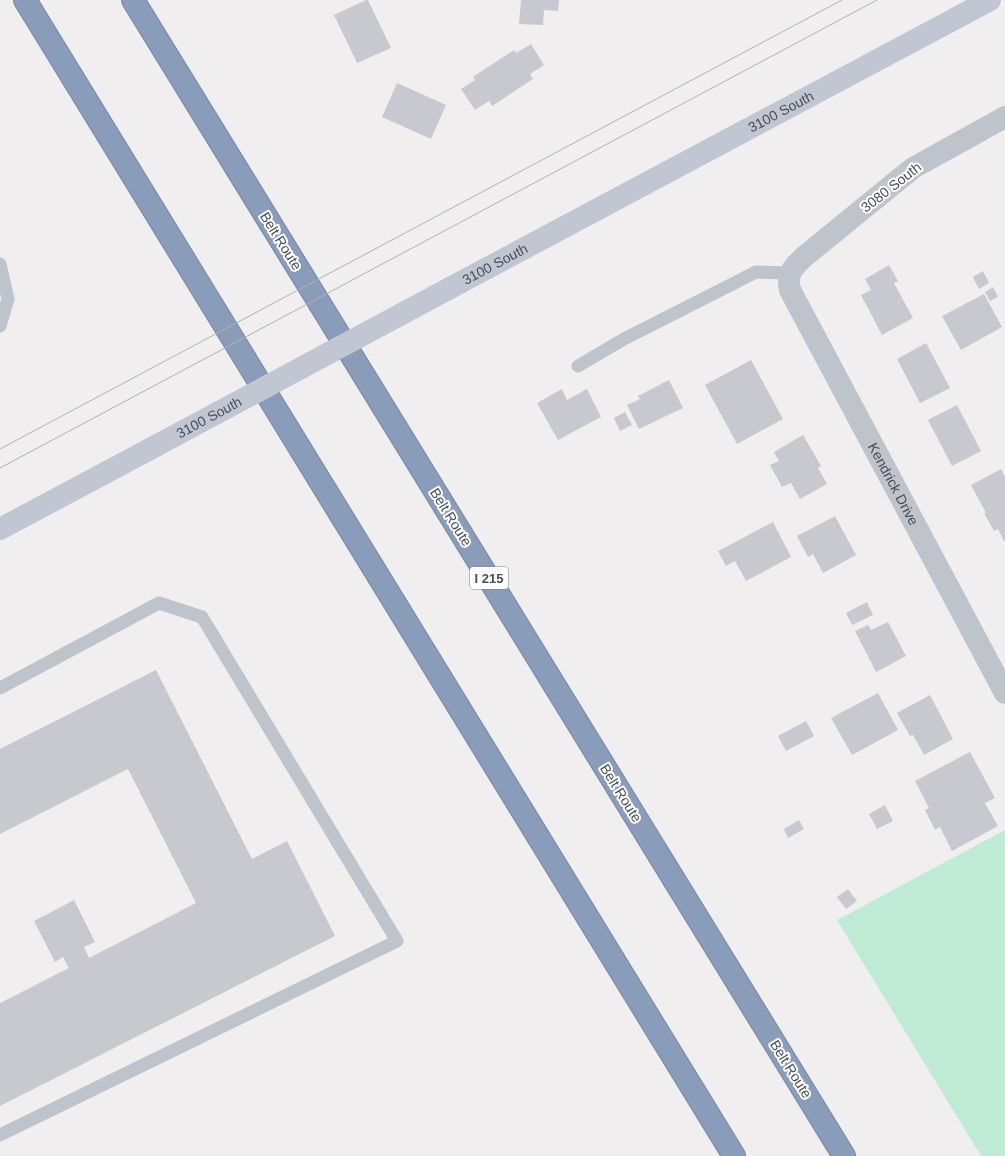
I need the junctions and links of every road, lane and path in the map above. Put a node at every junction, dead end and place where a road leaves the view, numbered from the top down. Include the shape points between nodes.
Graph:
1 (25, 0) edge
2 (133, 0) edge
3 (990, 0) edge
4 (1005, 117) edge
5 (0, 264) edge
6 (790, 273) junction
7 (0, 326) edge
8 (578, 366) dead end
9 (0, 529) edge
10 (0, 688) edge
11 (1005, 692) edge
12 (0, 1135) edge
13 (734, 1156) edge
14 (844, 1156) edge

1 - 13 highway
2 - 14 highway, Belt Route / I 215
3 - 9 main road, 3100 South, bridge
4 - 6 street, 3080 South via 913,168 804,256
5 - 7 lane via 8,299
6 - 8 lane via 756,272 624,339
6 - 11 street, Kendrick Drive via 790,290
10 - 12 lane via 159,603 202,617 397,941

